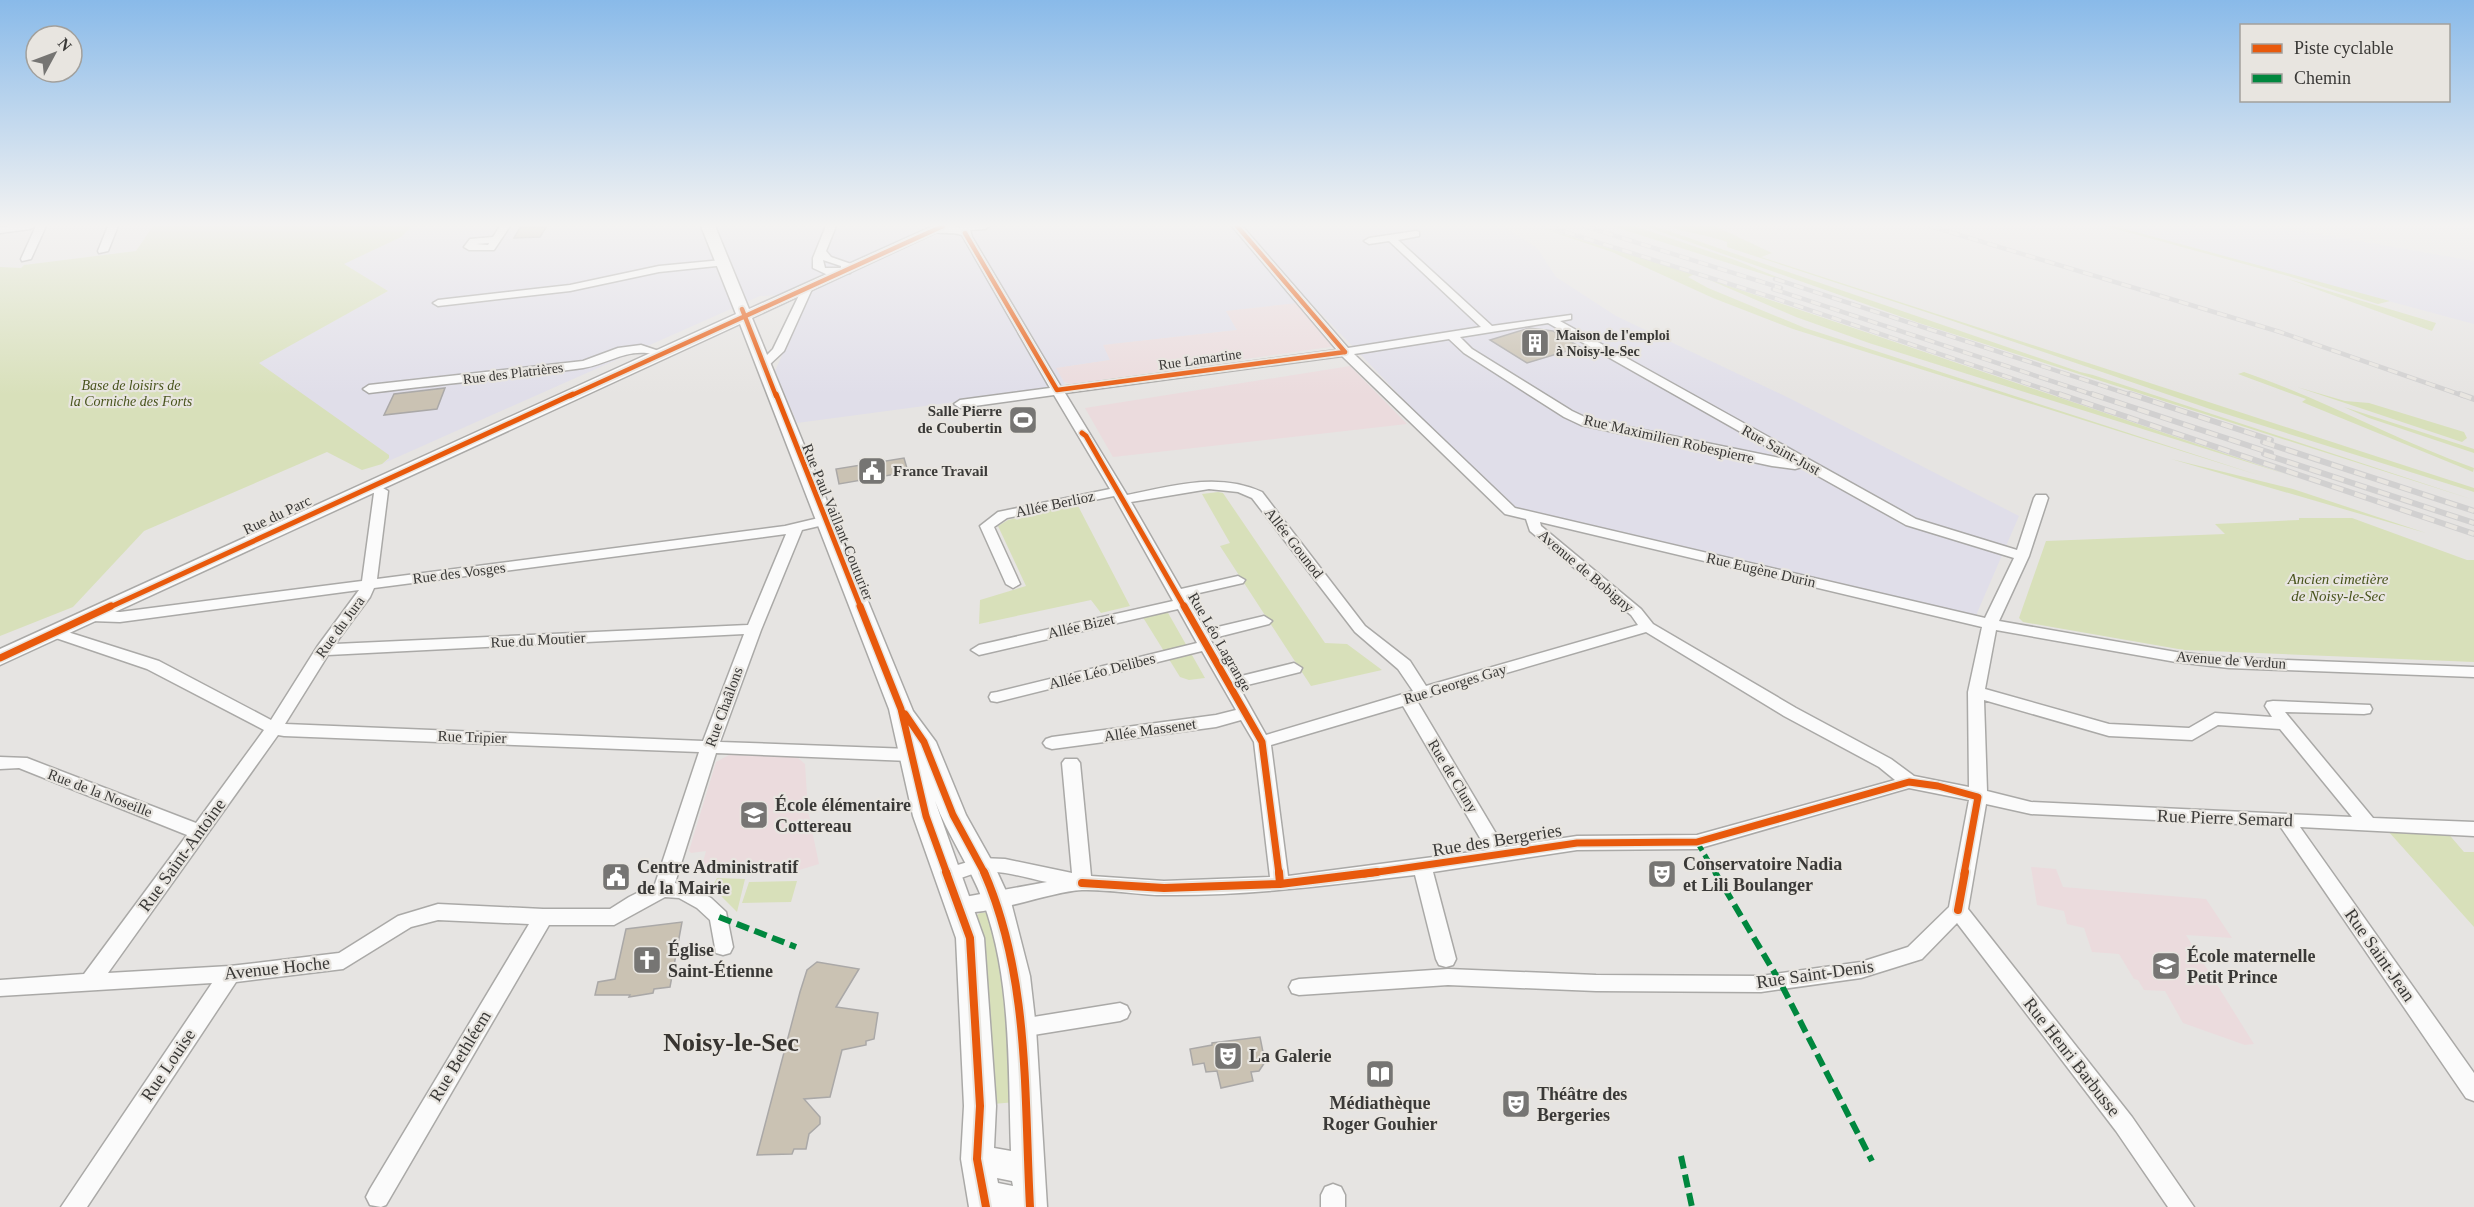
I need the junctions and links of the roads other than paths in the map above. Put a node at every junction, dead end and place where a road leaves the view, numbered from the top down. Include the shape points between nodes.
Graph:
1 (597, 282) edge
2 (730, 282) edge
3 (801, 282) edge
4 (814, 282) edge
5 (996, 282) edge
6 (1285, 282) edge
7 (1439, 282) edge
8 (807, 289) junction
9 (438, 303) dead end
10 (743, 313) junction
11 (1567, 317) dead end
12 (1550, 320) junction
13 (1488, 328) junction
14 (1451, 335) junction
15 (653, 351) junction
16 (1345, 352) junction
17 (763, 365) junction
18 (369, 389) dead end
19 (1058, 390) junction
20 (565, 396) junction
21 (960, 404) dead end
22 (1804, 463) junction
23 (371, 485) junction
24 (1119, 496) junction
25 (2041, 498) dead end
26 (1532, 517) junction
27 (827, 520) junction
28 (795, 529) junction
29 (2022, 556) junction
30 (1238, 580) dead end
31 (368, 584) junction
32 (1013, 584) dead end
33 (1180, 598) junction
34 (91, 616) junction
35 (1264, 621) dead end
36 (1990, 624) junction
37 (1648, 627) junction
38 (753, 629) junction
39 (55, 633) junction
40 (1204, 641) junction
41 (323, 650) junction
42 (979, 650) dead end
43 (0, 658) edge
44 (1294, 668) dead end
45 (2474, 672) edge
46 (1230, 684) junction
47 (1976, 692) junction
48 (1415, 696) junction
49 (997, 697) dead end
50 (901, 709) junction
51 (2364, 709) dead end
52 (1247, 713) junction
53 (2285, 724) junction
54 (273, 728) junction
55 (1262, 741) junction
56 (1052, 743) dead end
57 (710, 745) junction
58 (910, 754) junction
59 (0, 763) edge
60 (1071, 763) dead end
61 (1909, 782) junction
62 (1978, 797) junction
63 (954, 815) junction
64 (926, 816) junction
65 (2285, 820) junction
66 (2368, 824) junction
67 (2474, 829) edge
68 (199, 832) junction
69 (1499, 854) junction
70 (981, 865) junction
71 (1422, 867) junction
72 (948, 875) junction
73 (1082, 884) junction
74 (1280, 884) junction
75 (663, 889) junction
76 (997, 902) junction
77 (959, 906) junction
78 (1958, 910) junction
79 (543, 917) junction
80 (723, 947) dead end
81 (1446, 959) dead end
82 (230, 974) junction
83 (90, 982) junction
84 (1299, 987) dead end
85 (0, 988) edge
86 (1120, 1012) dead end
87 (1021, 1028) junction
88 (2474, 1091) edge
89 (977, 1159) junction
90 (1029, 1170) junction
91 (378, 1197) dead end
92 (79, 1198) edge
93 (985, 1201) edge
94 (1030, 1206) edge
95 (2182, 1207) edge

1 - 9 street
2 - 10 main road, Rue Paul Vaillant-Couturier
3 - 10 main road, Rue du Parc
4 - 8 main road, Rue du Parc
5 - 19 street, Rue Léo Lagrange
6 - 16 street, Avenue de Bobigny
7 - 13 street
8 - 10 main road, Rue du Parc
8 - 17 street via 778,351
10 - 15 main road, Rue du Parc
10 - 17 main road, Rue Paul Vaillant-Couturier
10 - 20 main road, Rue du Parc
11 - 12 street
12 - 13 street
12 - 22 street, Rue Saint-Just
13 - 14 street
14 - 16 street
14 - 22 street, Rue Maximilien Robespierre via 1468,351 1585,422 1772,462
15 - 18 street, Rue des Platrières via 622,350 585,364
15 - 20 main road, Rue du Parc
16 - 19 street, Rue Lamartine
16 - 26 street, Avenue de Bobigny via 1496,500 1510,511
17 - 27 main road, Rue Paul Vaillant-Couturier
19 - 21 street, Rue Lamartine
19 - 24 street, Rue Léo Lagrange
20 - 23 main road, Rue du Parc
22 - 29 street, Rue Saint-Just via 1911,522
23 - 31 street, Rue du Jura via 381,491
23 - 34 main road, Rue du Parc
24 - 32 street, Allée Berlioz via 1003,515 994,520 987,526
24 - 33 street, Rue Léo Lagrange
24 - 48 street, Allée Gounod via 1214,483 1245,488 1257,495 1360,629 1404,665
25 - 29 street
26 - 36 street, Rue Eugène Durin
26 - 37 street, Avenue de Bobigny via 1535,528 1636,612
27 - 28 street, Rue des Vosges
27 - 50 main road, Rue Paul Vaillant-Couturier
28 - 31 street, Rue des Vosges
28 - 38 street, Rue Chaâlons
29 - 36 street
30 - 33 street, Allée Bizet
31 - 34 street, Rue des Vosges via 120,617
31 - 41 street, Rue du Jura via 365,594
33 - 40 street, Rue Léo Lagrange
33 - 42 street, Allée Bizet
34 - 39 main road, Rue du Parc
35 - 40 street, Allée Léo Delibes
36 - 45 street, Avenue de Verdun via 2218,662
36 - 47 street
37 - 48 street, Rue Georges Gay
37 - 61 street, Avenue de Bobigny via 1790,712 1885,763
38 - 41 street, Rue du Moutier
38 - 57 street, Rue Chaâlons
39 - 43 main road, Rue du Parc
39 - 54 street, Rue Tripier via 153,665
40 - 46 street, Rue Léo Lagrange
40 - 49 street, Allée Léo Delibes
41 - 54 street, Rue du Jura
44 - 46 street
46 - 52 street, Rue Léo Lagrange
47 - 53 street via 2109,730 2192,734 2215,719
47 - 62 street
48 - 55 street, Rue Georges Gay
48 - 69 street, Rue de Cluny
50 - 58 main road, Rue Paul Vaillant-Couturier
50 - 63 main road, Rue Paul Vaillant-Couturier via 924,742
51 - 53 street via 2273,706
52 - 55 street, Rue Léo Lagrange
52 - 56 street, Allée Massenet via 1216,721
53 - 66 street
54 - 57 street, Rue Tripier
54 - 68 street, Rue Saint-Antoine
55 - 74 street, Rue Léo Lagrange
57 - 58 street, Rue Tripier
57 - 75 street, Rue Chaâlons
58 - 64 main road, Rue Paul Vaillant-Couturier
59 - 68 street, Rue de la Noseille via 21,762
60 - 73 street
61 - 62 street, Rue Pierre Semard
61 - 69 street, Rue des Bergeries via 1697,842 1577,843
62 - 65 street, Rue Pierre Semard via 2031,808
62 - 78 street
63 - 64 street
63 - 70 main road, Rue Paul Vaillant-Couturier
64 - 72 main road, Rue Paul Vaillant-Couturier
65 - 66 street, Rue Pierre Semard
65 - 88 street, Rue Saint-Jean
66 - 67 street, Rue Pierre Semard
68 - 83 street, Rue Saint-Antoine
69 - 71 street, Rue des Bergeries
70 - 72 street, Rue des Bergeries
70 - 73 street, Rue des Bergeries via 1005,866
70 - 76 main road, Rue Paul Vaillant-Couturier
71 - 74 street, Rue des Bergeries
71 - 81 street
72 - 77 main road, Rue Paul Vaillant-Couturier
73 - 74 street, Rue des Bergeries via 1164,888
73 - 76 street, Rue des Bergeries
75 - 79 street, Avenue Hoche via 614,917
75 - 80 street via 683,891 719,917
76 - 77 street, Rue des Bergeries
76 - 87 main road, Rue Paul Vaillant-Couturier via 1016,976
77 - 89 main road, Rue Paul Vaillant-Couturier via 970,938 973,976 980,1106
78 - 84 street, Rue Saint-Denis via 1915,953 1861,970 1780,982 1596,983 1448,977
78 - 95 street, Rue Henri Barbusse via 2124,1124
79 - 82 street, Avenue Hoche via 438,912 405,921 343,961
79 - 91 street, Rue Bethléem
82 - 83 street, Avenue Hoche
82 - 92 street, Rue Louise
83 - 85 street, Avenue Hoche
86 - 87 street
87 - 90 main road, Rue Paul Vaillant-Couturier
89 - 90 main road
89 - 93 main road, Rue Paul Vaillant-Couturier
90 - 94 main road, Rue Paul Vaillant-Couturier
93 - 94 main road

